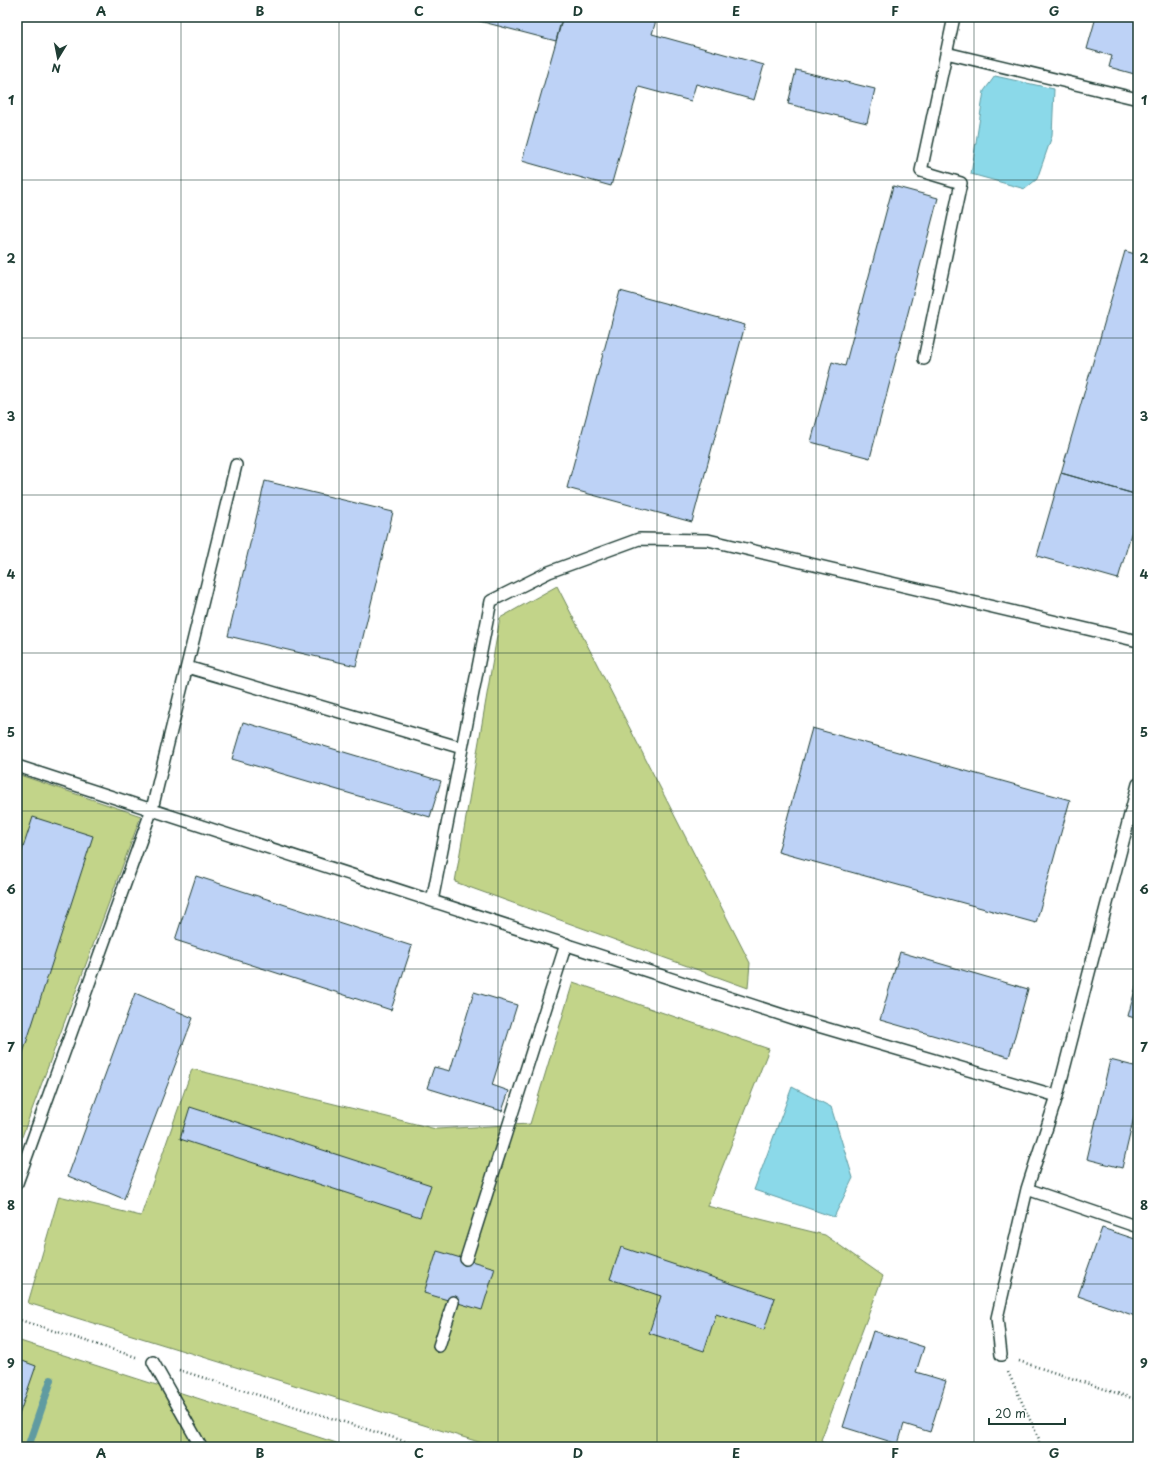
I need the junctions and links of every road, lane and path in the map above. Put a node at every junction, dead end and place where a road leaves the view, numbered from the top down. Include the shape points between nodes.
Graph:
1 (954, 17) edge
2 (946, 53) junction
3 (1138, 99) edge
4 (924, 359) dead end
5 (236, 465) dead end
6 (1138, 641) edge
7 (187, 666) junction
8 (462, 748) junction
9 (17, 766) edge
10 (1138, 784) edge
11 (152, 809) junction
12 (432, 900) junction
13 (566, 944) junction
14 (1057, 1096) junction
15 (17, 1183) edge
16 (1027, 1189) junction
17 (1138, 1227) edge
18 (466, 1259) dead end
19 (453, 1302) dead end
20 (17, 1319) edge
21 (439, 1346) dead end
22 (1001, 1355) junction
23 (153, 1362) junction
24 (1138, 1400) edge
25 (201, 1447) edge
26 (423, 1447) edge
27 (1039, 1447) edge

1 - 2 lane
2 - 3 lane
2 - 4 lane via 921,171 961,183
5 - 7 lane
6 - 8 lane via 708,540 639,539 549,572 491,601
7 - 8 lane
7 - 11 lane
8 - 12 lane
9 - 11 lane
10 - 14 lane
11 - 12 lane
11 - 15 lane
12 - 13 lane
13 - 14 lane via 801,1021
13 - 18 lane
14 - 16 lane
16 - 17 lane
16 - 22 lane via 997,1318
19 - 21 lane
20 - 23 path
22 - 24 path
22 - 27 path via 1039,1439
23 - 25 lane
23 - 26 path

